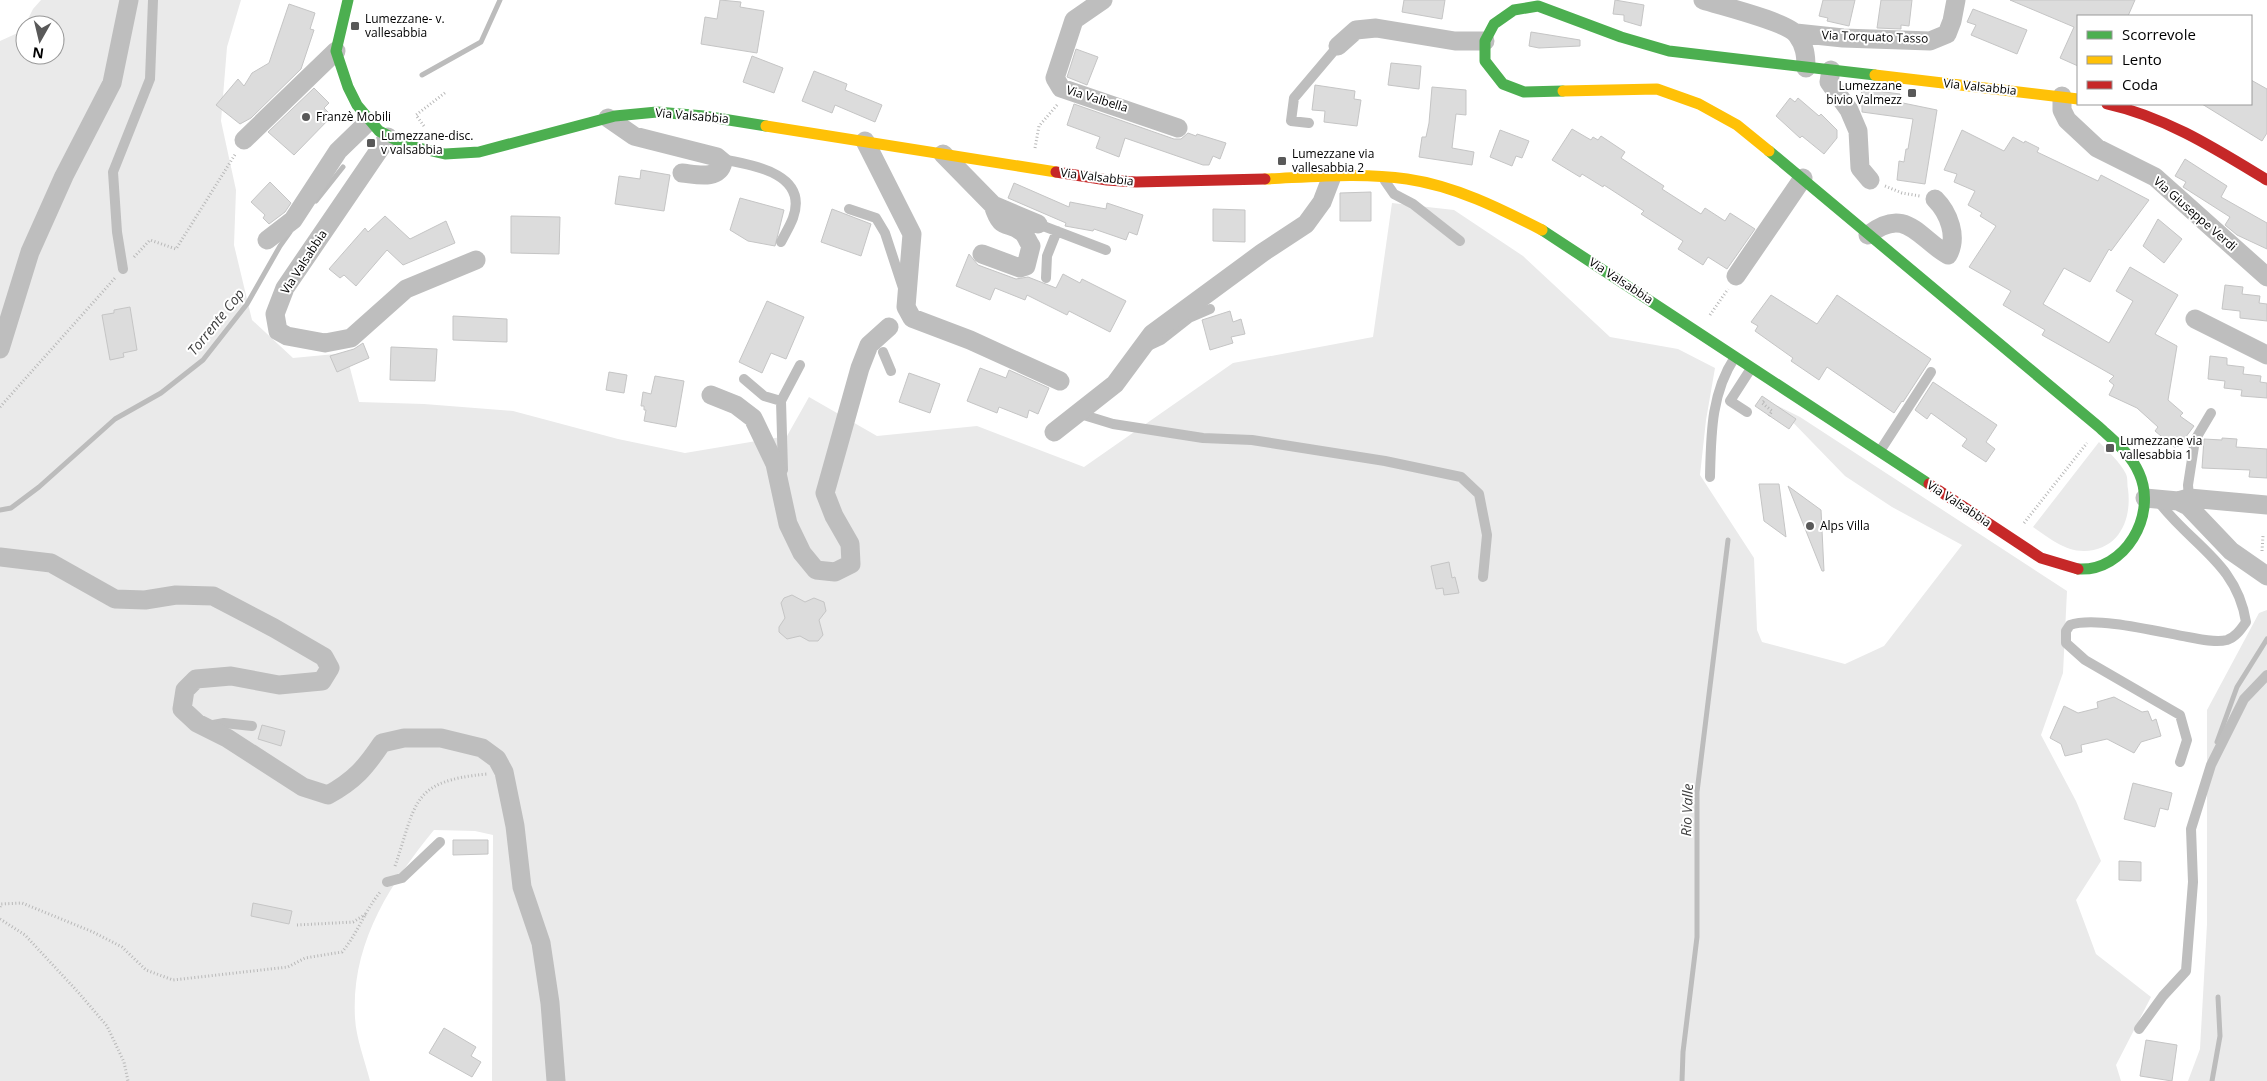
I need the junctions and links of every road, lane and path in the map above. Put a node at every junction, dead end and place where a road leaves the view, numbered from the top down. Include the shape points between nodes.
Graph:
1 (129, 0) edge
2 (153, 0) edge
3 (348, 0) edge
4 (1103, 0) edge
5 (1703, 0) edge
6 (1956, 0) edge
7 (1796, 33) junction
8 (1485, 40) junction
9 (1338, 46) joint
10 (336, 52) junction
11 (1806, 68) junction
12 (1831, 70) junction
13 (446, 92) dead end
14 (1073, 92) junction
15 (2070, 98) edge
16 (2112, 105) edge
17 (608, 118) junction
18 (369, 121) junction
19 (1309, 123) dead end
20 (1178, 128) dead end
21 (428, 131) dead end
22 (388, 136) junction
23 (244, 140) dead end
24 (865, 141) junction
25 (942, 154) junction
26 (1034, 156) dead end
27 (721, 159) junction
28 (678, 172) dead end
29 (1332, 176) junction
30 (1383, 178) junction
31 (1803, 178) junction
32 (1870, 180) joint
33 (2267, 180) edge
34 (1935, 199) joint
35 (993, 205) junction
36 (848, 209) dead end
37 (1038, 224) joint
38 (1057, 232) junction
39 (1868, 234) junction
40 (267, 240) dead end
41 (1460, 241) dead end
42 (781, 242) dead end
43 (1106, 250) dead end
44 (982, 254) dead end
45 (476, 260) dead end
46 (123, 269) dead end
47 (1736, 276) joint
48 (2267, 277) edge
49 (1046, 278) dead end
50 (906, 281) junction
51 (1210, 309) dead end
52 (2195, 319) dead end
53 (890, 327) junction
54 (1699, 332) junction
55 (0, 348) edge
56 (1140, 350) junction
57 (883, 352) joint
58 (2267, 355) edge
59 (1736, 356) junction
60 (800, 365) dead end
61 (1752, 367) junction
62 (891, 371) dead end
63 (1931, 372) dead end
64 (744, 379) dead end
65 (1060, 381) dead end
66 (704, 394) dead end
67 (781, 401) junction
68 (1762, 403) dead end
69 (1747, 412) dead end
70 (1077, 413) junction
71 (2211, 414) dead end
72 (1769, 416) dead end
73 (2099, 427) junction
74 (1054, 432) dead end
75 (1879, 452) junction
76 (1710, 477) dead end
77 (780, 488) junction
78 (2151, 500) junction
79 (2184, 500) junction
80 (2267, 505) edge
81 (2263, 536) dead end
82 (2012, 539) junction
83 (2262, 550) dead end
84 (0, 557) edge
85 (2267, 576) edge
86 (1483, 577) dead end
87 (2267, 675) edge
88 (252, 726) dead end
89 (205, 727) junction
90 (2180, 762) dead end
91 (504, 772) junction
92 (440, 842) dead end
93 (387, 882) junction
94 (0, 908) edge
95 (366, 913) junction
96 (0, 919) edge
97 (297, 924) dead end
98 (2140, 1029) dead end
99 (128, 1081) edge
100 (556, 1081) edge

1 - 55 street via 112,83 64,176 30,252
2 - 46 lane via 150,79 112,172
3 - 10 main road
4 - 14 street, Via Valbella via 1074,20 1060,57 1055,78 1061,88
5 - 7 street via 1774,22
6 - 7 street, Via Torquato Tasso via 1947,34 1930,40 1843,38
7 - 11 street via 1805,49
8 - 9 street via 1455,41 1376,28 1356,30
8 - 11 main road, Via Valsabbia via 1494,24 1514,10 1538,6 1669,51
8 - 31 main road, Via Valsabbia via 1485,61 1503,84 1524,92 1657,89 1699,104 1737,125
9 - 19 lane via 1294,98 1291,121
10 - 18 main road, Via Valsabbia via 356,105
10 - 23 street
11 - 12 main road, Via Valsabbia
12 - 15 main road, Via Valsabbia
12 - 32 street via 1829,82 1849,110 1858,132 1860,168
13 - 21 path via 416,115
14 - 20 street, Via Valbella
14 - 26 path via 1063,98 1039,126
15 - 48 street, Via Giuseppe Verdi via 2062,110 2067,120 2097,148 2155,177
16 - 33 main road via 2172,127
17 - 22 main road, Via Valsabbia via 479,152 445,154 406,145
17 - 24 main road, Via Valsabbia via 657,112 704,116
17 - 27 street via 634,136
18 - 22 main road, Via Valsabbia
18 - 40 street via 338,152 293,220
22 - 45 street, Via Valsabbia via 285,288 275,314 278,331 287,336 325,343 351,338 406,290
24 - 25 main road, Via Valsabbia
24 - 50 street via 912,234
25 - 29 main road, Via Valsabbia via 1107,180 1155,184
25 - 35 street
27 - 28 street via 723,166 715,173
27 - 42 lane via 780,175 790,184 796,199 793,217
29 - 30 main road, Via Valsabbia
29 - 56 street via 1322,202 1306,224 1152,334
30 - 41 lane via 1394,194 1413,204
30 - 54 main road, Via Valsabbia via 1406,179 1448,189 1500,208 1545,232
31 - 39 main road, Via Valsabbia
31 - 47 street
32 - 34 path via 1902,193
34 - 39 street via 1945,209 1951,230 1953,246 1948,255 1925,236 1900,223 1882,224
35 - 37 street
35 - 44 street via 997,217 1004,224 1022,231 1031,246 1028,260 1026,266 1020,268
36 - 50 lane via 876,218
37 - 38 lane
38 - 43 lane
38 - 49 lane via 1047,256
39 - 73 main road, Via Valsabbia
47 - 54 path
50 - 53 street
50 - 65 street via 906,307 912,318
51 - 56 lane via 1189,318 1161,340
52 - 58 street
53 - 57 street
53 - 77 street via 869,345 860,368 826,493 834,516 850,544 851,564 836,572 816,570 802,553 788,524
54 - 59 main road, Via Valsabbia
56 - 70 street via 1115,384
57 - 62 lane
59 - 61 main road, Via Valsabbia
59 - 76 lane via 1723,375 1716,400
60 - 67 lane
61 - 69 lane via 1730,401
61 - 75 main road, Via Valsabbia
63 - 75 lane
64 - 67 lane via 764,396
66 - 77 street via 736,405 753,418 775,464
67 - 77 lane via 784,470
68 - 72 path via 1772,411
70 - 74 street
70 - 86 lane via 1113,424 1203,438 1252,440 1385,461 1461,477 1479,494 1487,535
71 - 79 lane via 2195,440
73 - 78 main road, Via Valsabbia via 2129,456
73 - 82 path
75 - 82 main road, Via Valsabbia
78 - 79 street
78 - 82 main road, Via Valsabbia via 2132,542 2116,558 2094,568 2068,568 2041,558
78 - 90 lane via 2222,566 2243,601 2246,622 2227,640 2140,628 2074,624 2066,631 2066,643 2085,660 2180,715 2187,740
79 - 80 street
79 - 85 street via 2231,551
81 - 83 path
84 - 89 street via 51,563 115,599 213,596 324,657 330,668 322,681 279,685 231,676 196,679 184,690 182,709
87 - 98 lane via 2244,699 2211,765 2191,829 2193,882 2186,972
88 - 89 lane via 224,723
89 - 91 street via 228,738 303,787 328,795 350,783 382,743 404,738 441,738 482,748 498,759
91 - 93 path via 460,776 429,788 409,817
91 - 100 street via 515,826 522,887 541,943
92 - 93 lane via 402,878
93 - 95 path
94 - 95 path via 1,904 22,903 93,932 122,947 146,970 173,980 288,967 305,958 342,952 354,939
95 - 97 path via 353,922
96 - 99 path via 25,935 107,1026 124,1062

